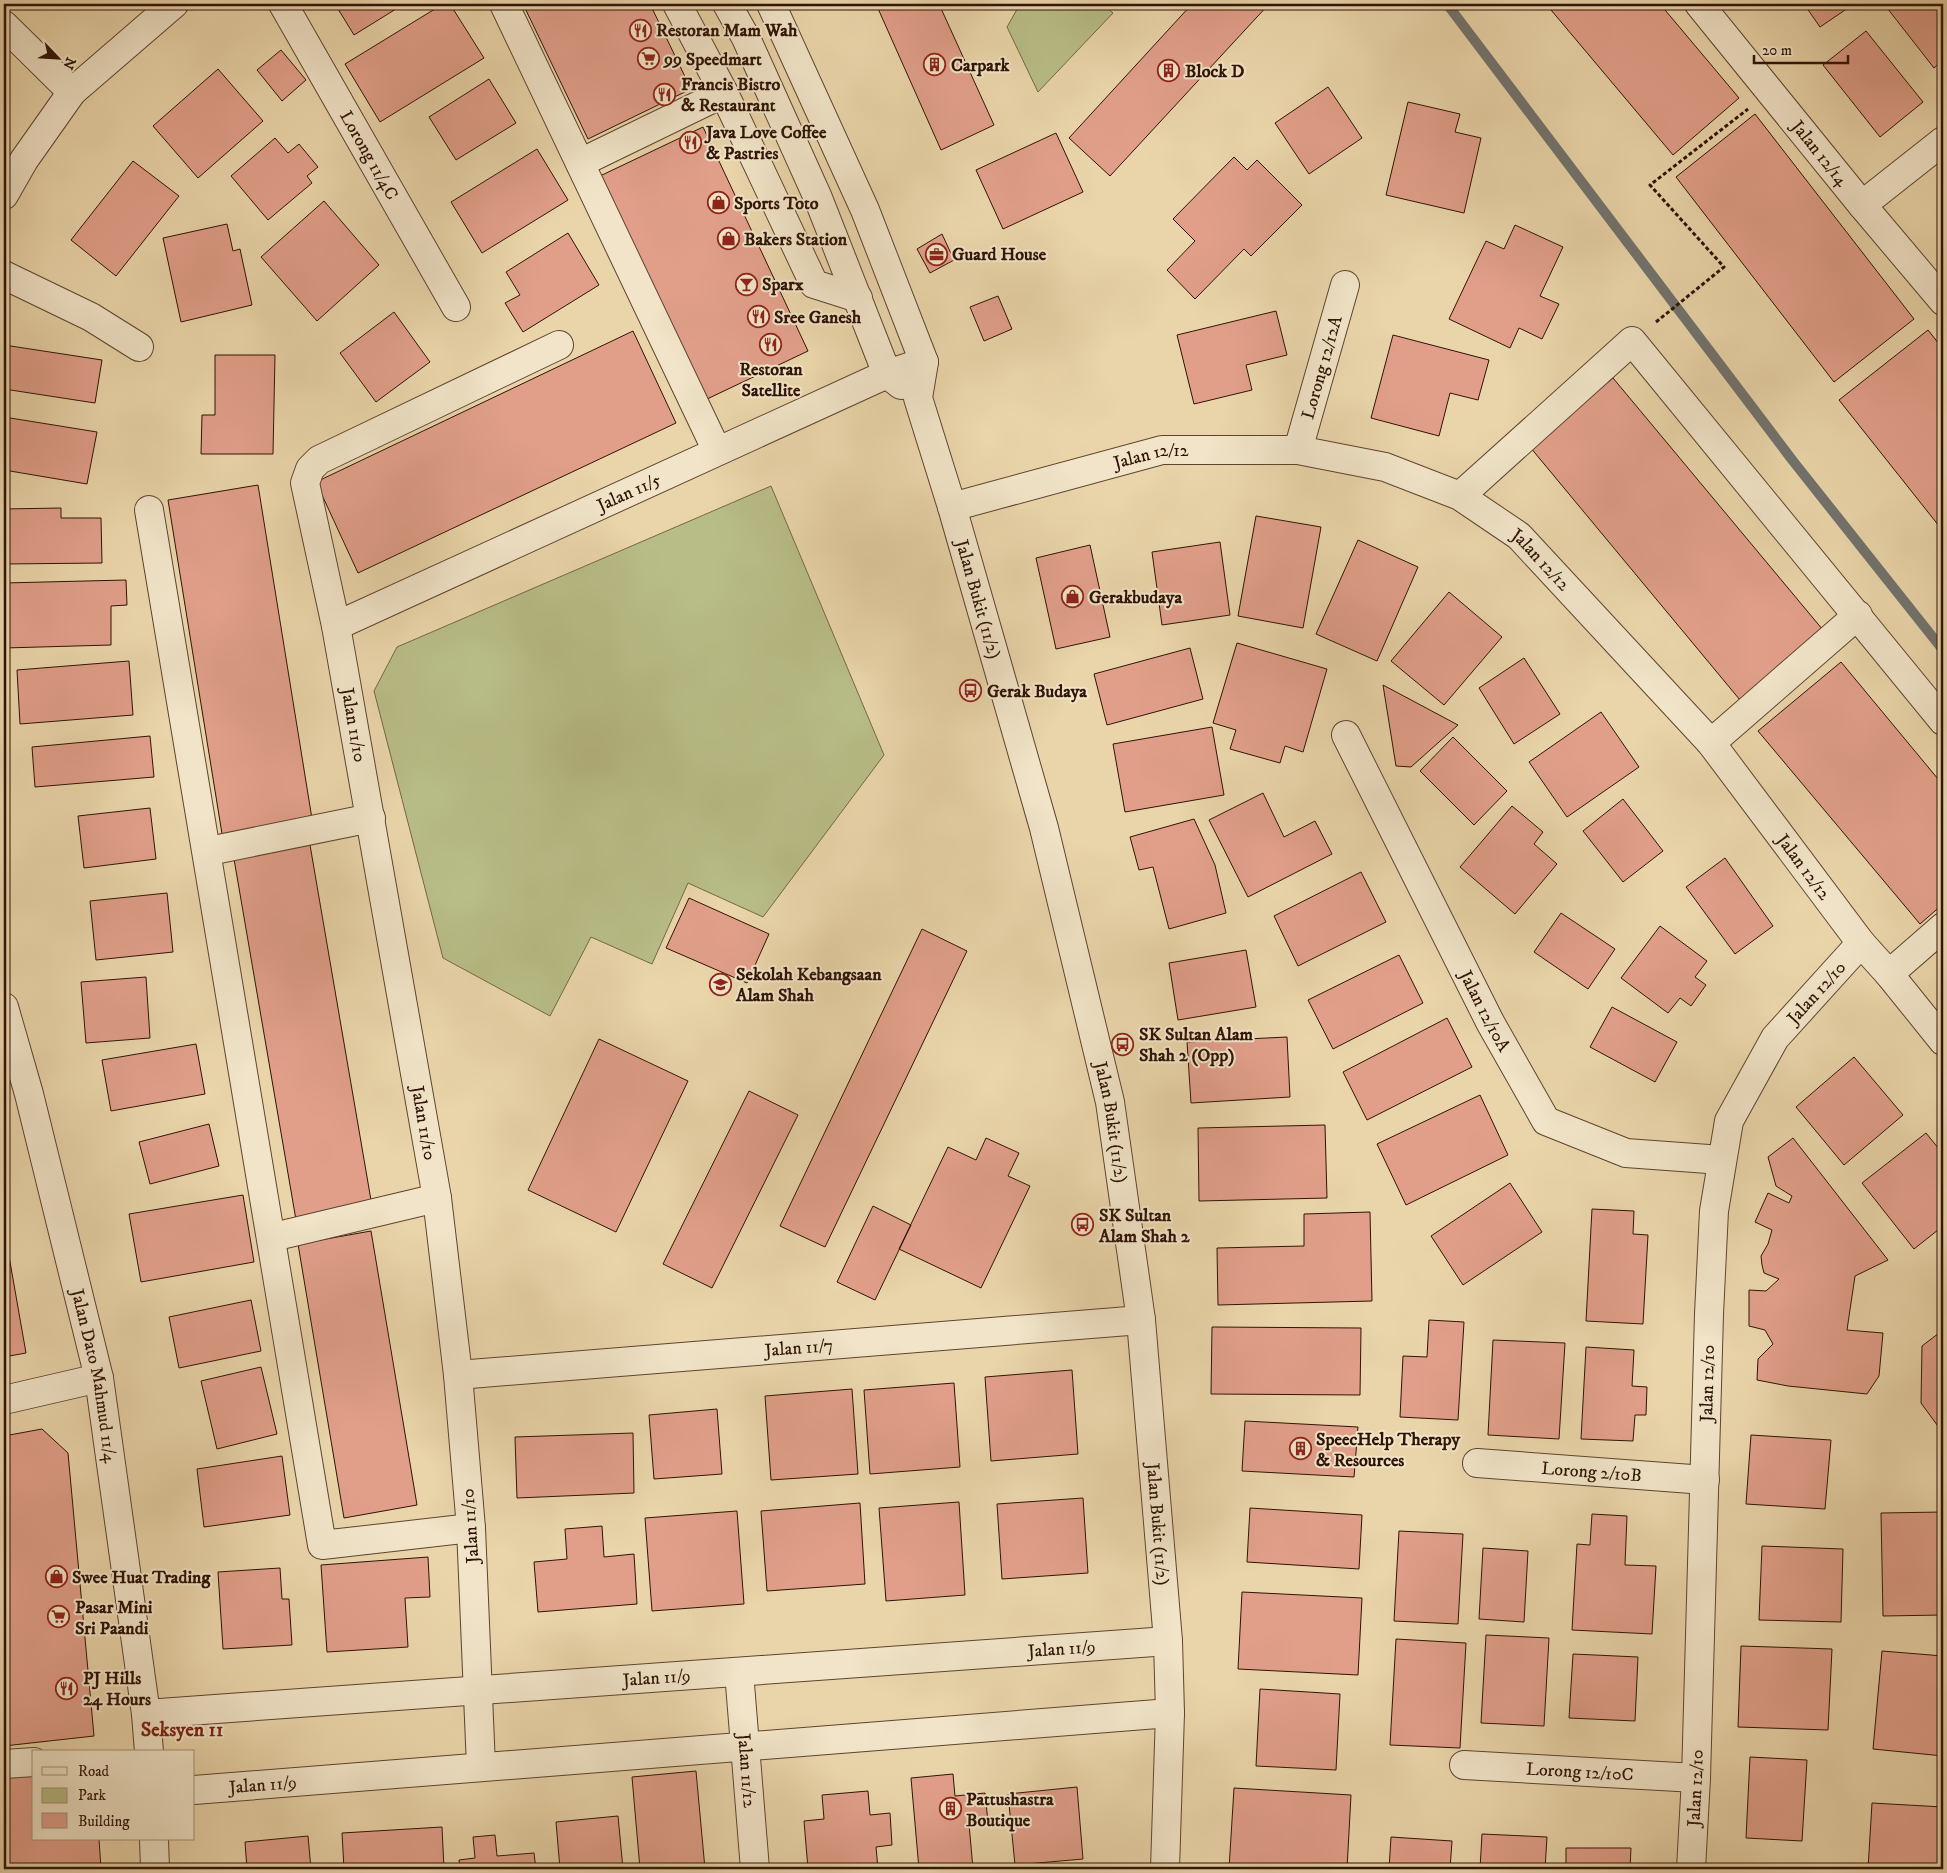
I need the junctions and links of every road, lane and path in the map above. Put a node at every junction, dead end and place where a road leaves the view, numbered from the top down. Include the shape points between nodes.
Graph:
1 (174, 4) edge
2 (283, 4) edge
3 (504, 4) edge
4 (678, 4) edge
5 (727, 4) edge
6 (771, 4) edge
7 (1699, 4) edge
8 (4, 25) edge
9 (1771, 90) junction
10 (72, 92) junction
11 (724, 93) junction
12 (1943, 141) edge
13 (580, 163) junction
14 (4, 195) edge
15 (1862, 204) junction
16 (4, 275) edge
17 (1345, 284) dead end
18 (858, 298) junction
19 (1943, 301) edge
20 (456, 307) dead end
21 (1666, 313) dead end
22 (559, 345) dead end
23 (139, 347) dead end
24 (924, 362) junction
25 (887, 374) junction
26 (918, 398) junction
27 (1298, 450) junction
28 (717, 451) junction
29 (1460, 496) junction
30 (952, 507) junction
31 (149, 510) dead end
32 (1858, 615) junction
33 (336, 626) junction
34 (1943, 721) edge
35 (1346, 735) dead end
36 (1711, 743) junction
37 (371, 818) junction
38 (209, 851) junction
39 (1943, 927) edge
40 (1860, 943) junction
41 (1889, 974) junction
42 (4, 1007) edge
43 (1943, 1041) edge
44 (1722, 1160) junction
45 (437, 1198) junction
46 (273, 1237) junction
47 (1140, 1320) junction
48 (458, 1375) junction
49 (99, 1378) junction
50 (4, 1400) edge
51 (1477, 1463) dead end
52 (1706, 1480) junction
53 (471, 1528) junction
54 (1168, 1642) junction
55 (739, 1672) junction
56 (477, 1690) junction
57 (146, 1714) junction
58 (1170, 1714) junction
59 (745, 1746) junction
60 (149, 1750) edge
61 (32, 1762) edge
62 (4, 1764) edge
63 (1464, 1765) dead end
64 (482, 1767) junction
65 (1696, 1778) junction
66 (195, 1790) edge
67 (154, 1840) edge
68 (154, 1869) edge
69 (755, 1869) edge
70 (1165, 1869) edge
71 (1691, 1869) edge

1 - 10 street
2 - 20 street, Lorong 11/4C
3 - 13 street
4 - 11 street
5 - 18 street via 746,38 818,198
6 - 24 street via 865,210
7 - 9 street, Jalan 12/14
8 - 10 street
9 - 15 street, Jalan 12/14
9 - 21 path via 1650,185 1724,267
10 - 14 street via 24,160
11 - 13 street
11 - 18 street via 814,284
12 - 15 street
13 - 28 street
15 - 19 street, Jalan 12/14
16 - 23 street via 91,316
17 - 27 street, Lorong 12/12A
18 - 25 street
22 - 33 street, Jalan 11/10 via 319,460 310,469 305,488
24 - 25 street, Jalan 11/5
24 - 26 street, Jalan Bukit (11/2)
25 - 26 street
25 - 28 street, Jalan 11/5
26 - 30 street, Jalan Bukit (11/2)
27 - 29 street, Jalan 12/12 via 1385,467
27 - 30 street, Jalan 12/12 via 1162,450
28 - 33 street, Jalan 11/5
29 - 32 street via 1632,341
29 - 36 street, Jalan 12/12 via 1519,536
30 - 47 street, Jalan Bukit (11/2) via 1044,828 1110,1102
31 - 38 street
32 - 34 street
32 - 36 street
33 - 37 street, Jalan 11/10
35 - 44 street, Jalan 12/10A via 1490,1022 1546,1121 1626,1153
36 - 40 street, Jalan 12/12
37 - 38 street
37 - 45 street, Jalan 11/10
38 - 46 street
39 - 41 street
40 - 41 street, Jalan 12/12
40 - 44 street, Jalan 12/10 via 1775,1038 1729,1121
41 - 43 street, Jalan 12/12
42 - 49 street, Jalan Dato Mahmud 11/4 via 29,1094
44 - 52 street, Jalan 12/10 via 1713,1230
45 - 46 street
45 - 48 street, Jalan 11/10
46 - 53 street via 322,1545
47 - 48 street, Jalan 11/7
47 - 54 street, Jalan Bukit (11/2)
48 - 53 street, Jalan 11/10
49 - 50 street
49 - 57 street, Jalan Dato Mahmud 11/4
51 - 52 street, Lorong 2/10B
52 - 65 street, Jalan 12/10
53 - 56 street, Jalan 11/10
54 - 55 street, Jalan 11/9
54 - 58 street, Jalan Bukit (11/2)
55 - 56 street, Jalan 11/9
55 - 59 street, Jalan 11/12
56 - 57 street, Jalan 11/9
56 - 64 street, Jalan 11/10
57 - 60 street, Jalan Dato Mahmud 11/4
58 - 59 street, Jalan 11/9
58 - 70 street, Jalan Bukit (11/2)
59 - 64 street, Jalan 11/9
59 - 69 street, Jalan 11/12
61 - 62 street
63 - 65 street, Lorong 12/10C
64 - 66 street, Jalan 11/9
65 - 71 street, Jalan 12/10
67 - 68 street

